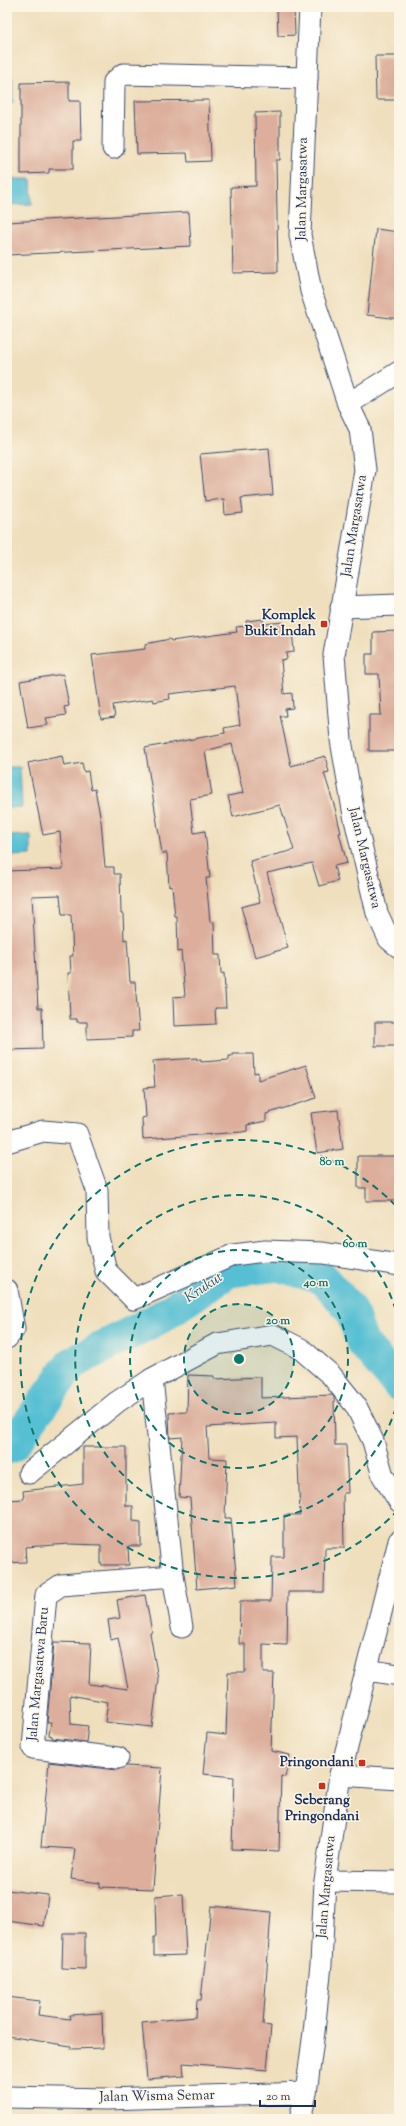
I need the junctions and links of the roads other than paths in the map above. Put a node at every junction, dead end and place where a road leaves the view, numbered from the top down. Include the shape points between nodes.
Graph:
1 (310, 7) edge
2 (307, 78) junction
3 (113, 148) dead end
4 (399, 372) edge
5 (348, 404) junction
6 (399, 605) edge
7 (341, 607) junction
8 (399, 947) edge
9 (7, 1142) edge
10 (399, 1265) edge
11 (7, 1290) edge
12 (7, 1338) edge
13 (152, 1379) junction
14 (29, 1473) dead end
15 (399, 1501) edge
16 (399, 1541) edge
17 (173, 1576) junction
18 (393, 1591) edge
19 (182, 1627) dead end
20 (367, 1670) junction
21 (399, 1675) edge
22 (118, 1758) dead end
23 (340, 1775) junction
24 (399, 1780) edge
25 (325, 1881) junction
26 (399, 1882) edge
27 (306, 2093) junction
28 (7, 2097) edge
29 (300, 2119) edge

1 - 2 street, Jalan Margasatwa
2 - 3 street via 123,74 114,82
2 - 5 street, Jalan Margasatwa via 300,235 311,292
4 - 5 street
5 - 7 street, Jalan Margasatwa via 360,429 364,470
6 - 7 street
7 - 8 street, Jalan Margasatwa via 334,655 340,740 377,913 389,939
9 - 10 street via 43,1131 77,1134 96,1190 98,1237 106,1271 134,1299 233,1255 265,1251 323,1253
11 - 12 street via 14,1329
13 - 14 street via 117,1402
13 - 15 street via 217,1344 272,1335 294,1345 331,1375 356,1406 373,1442 383,1476
13 - 17 street
16 - 18 street, Jalan Margasatwa
17 - 19 street
17 - 22 street, Jalan Margasatwa Baru via 61,1585 46,1595 33,1748
18 - 20 street, Jalan Margasatwa
20 - 21 street
20 - 23 street, Jalan Margasatwa
23 - 24 street
23 - 25 street, Jalan Margasatwa
25 - 26 street
25 - 27 street, Jalan Margasatwa via 321,1964
27 - 28 street, Jalan Wisma Semar via 106,2099
27 - 29 street, Jalan Margasatwa

